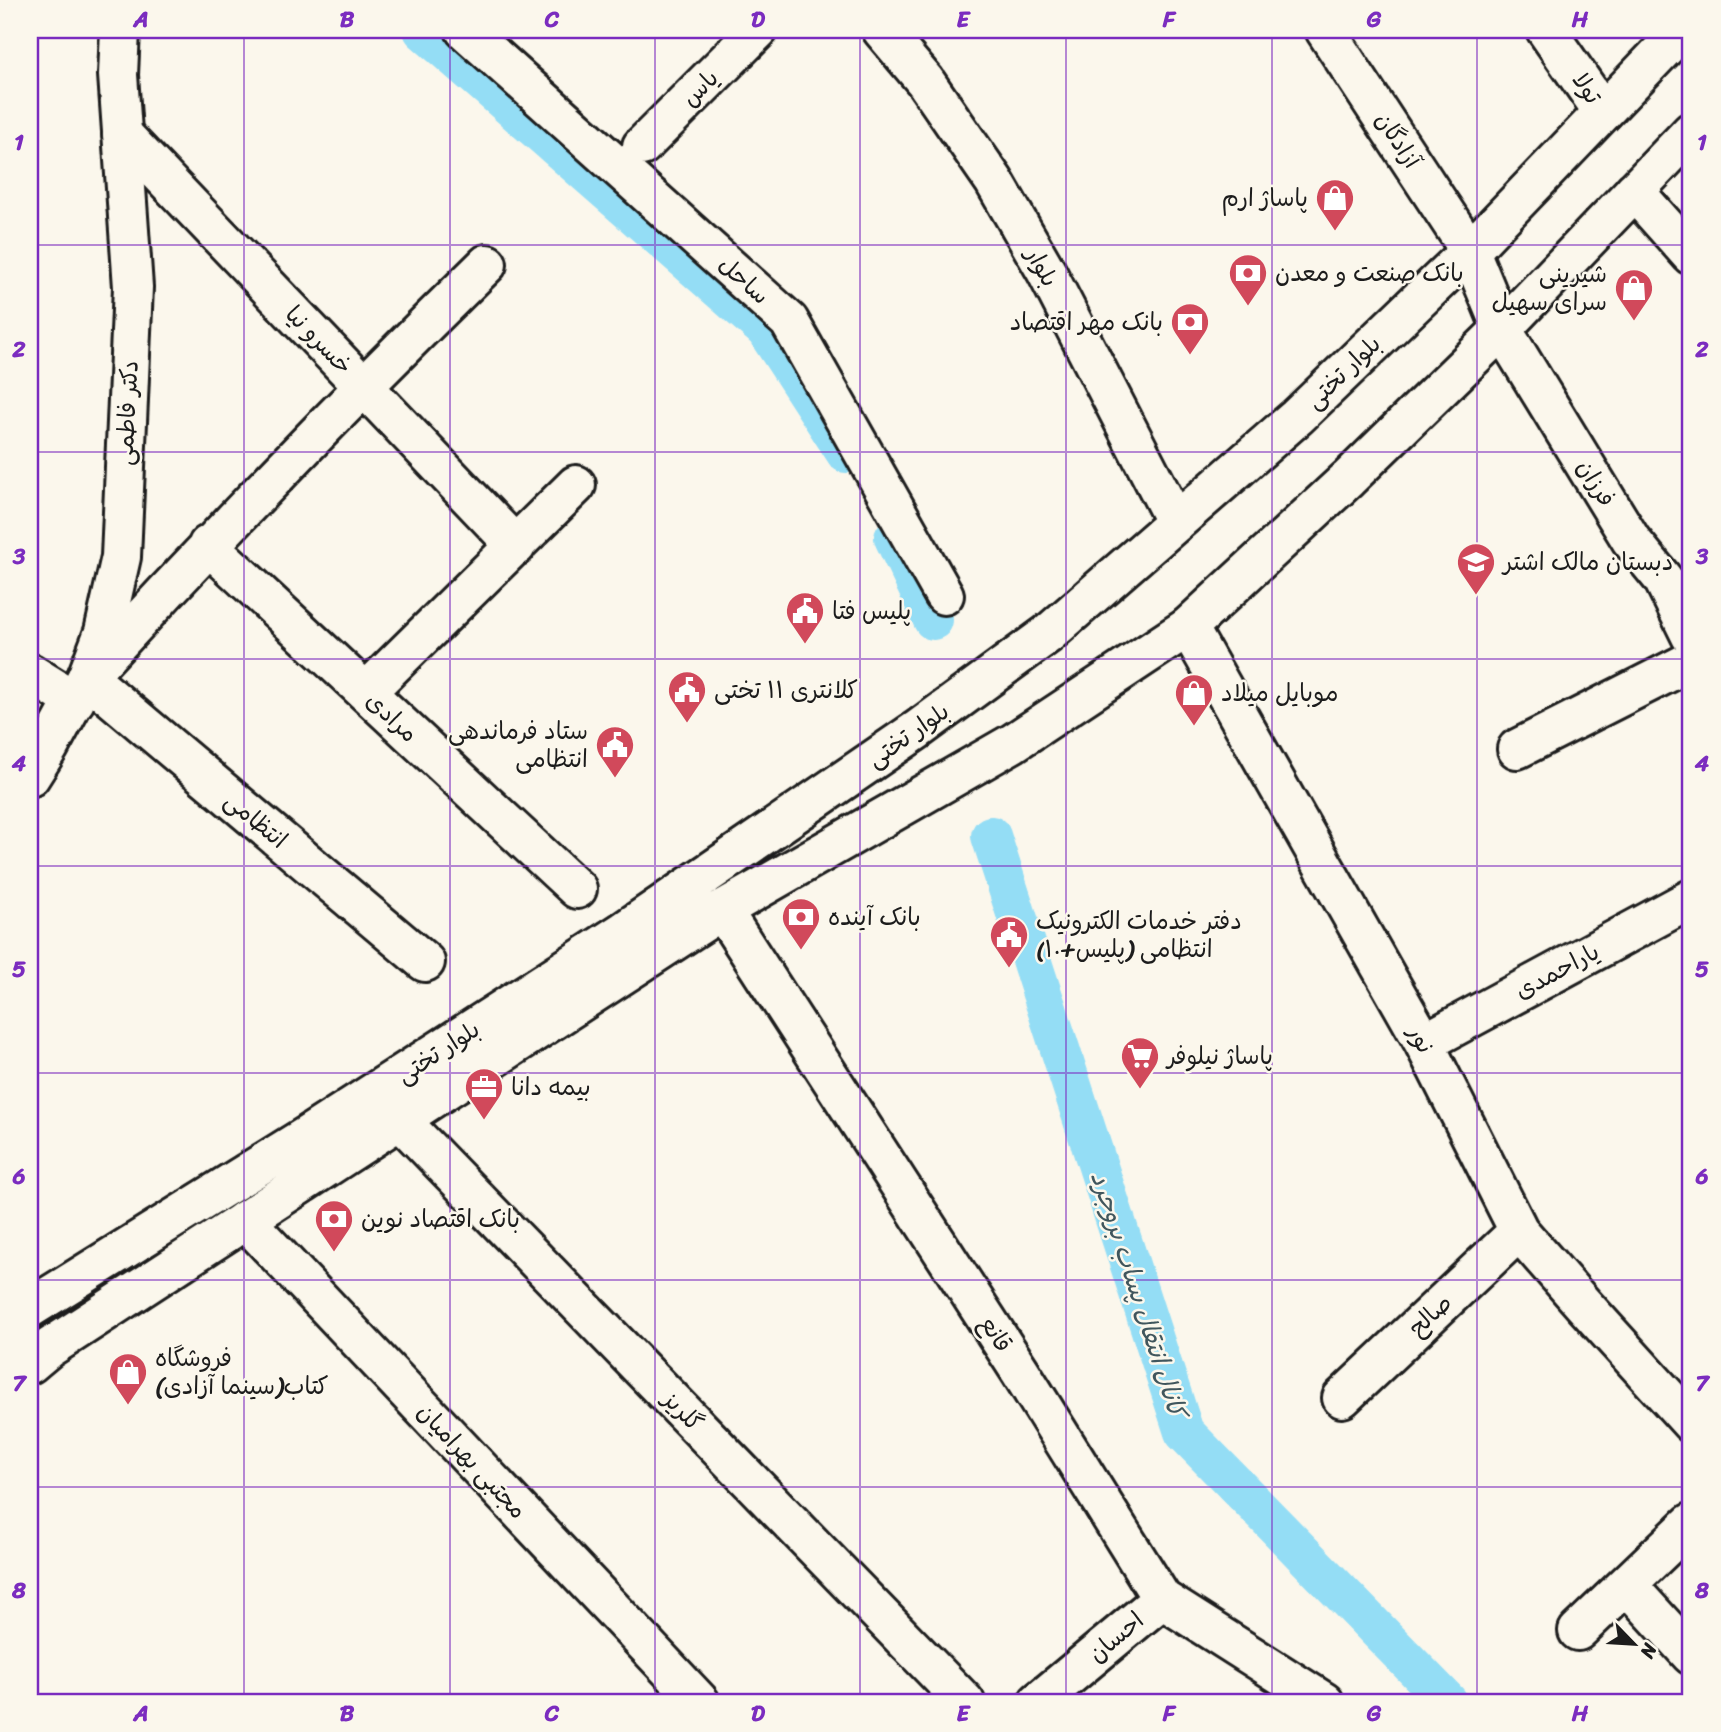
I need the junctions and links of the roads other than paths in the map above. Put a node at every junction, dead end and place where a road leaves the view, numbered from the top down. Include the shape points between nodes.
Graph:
1 (120, 30) edge
2 (465, 30) edge
3 (758, 30) edge
4 (882, 30) edge
5 (1325, 30) edge
6 (1546, 30) edge
7 (1682, 30) edge
8 (1603, 112) junction
9 (1691, 132) edge
10 (122, 134) junction
11 (642, 146) dead end
12 (1634, 191) junction
13 (1470, 251) junction
14 (1691, 255) edge
15 (487, 264) dead end
16 (1502, 329) junction
17 (363, 385) junction
18 (576, 485) dead end
19 (1175, 521) junction
20 (208, 545) junction
21 (516, 546) junction
22 (1677, 576) edge
23 (944, 595) dead end
24 (1188, 627) junction
25 (1691, 636) edge
26 (1691, 661) edge
27 (30, 673) edge
28 (81, 689) junction
29 (366, 692) junction
30 (1517, 749) dead end
31 (30, 777) edge
32 (577, 889) dead end
33 (1691, 899) edge
34 (722, 910) junction
35 (425, 962) dead end
36 (1424, 1044) junction
37 (400, 1121) junction
38 (245, 1220) junction
39 (1519, 1231) junction
40 (30, 1308) edge
41 (30, 1364) edge
42 (1342, 1398) dead end
43 (1691, 1423) edge
44 (1691, 1523) edge
45 (1627, 1585) junction
46 (1162, 1599) junction
47 (1578, 1631) dead end
48 (1691, 1655) edge
49 (699, 1702) edge
50 (965, 1702) edge
51 (1038, 1702) edge
52 (1324, 1702) edge

1 - 10 street, دکتر فاطمی
2 - 23 street, ساحل via 789,321
3 - 11 street, یاس
4 - 19 street, بلوار via 925,81 994,181 1046,271
5 - 13 street, آزادگان
6 - 8 street, تولا
7 - 8 street, بلوار تختی
8 - 13 street, بلوار تختی
9 - 12 street, بلوار تختی
10 - 17 street, خسرو نیا
10 - 28 street, دکتر فاطمی via 133,287 121,557 104,632
12 - 14 street
12 - 16 street, بلوار تختی
13 - 16 street, آزادگان
13 - 19 street, بلوار تختی via 1297,417
15 - 17 street
16 - 22 street, فرزان via 1631,540
16 - 24 street, بلوار تختی via 1348,480
17 - 20 street
17 - 21 street, خسرو نیا
18 - 21 street
19 - 40 street, بلوار تختی via 1048,634 624,932
20 - 28 street
20 - 29 street, مرادی
21 - 29 street
22 - 25 street, فرزان
24 - 34 street, بلوار تختی via 1013,743
24 - 36 street, نور
26 - 30 street
27 - 28 street, انتظامی
28 - 31 street, دکتر فاطمی
28 - 35 street, انتظامی
29 - 32 street, مرادی
33 - 36 street, یاراحمدی
34 - 37 street, بلوار تختی
34 - 46 street, قانع
36 - 39 street, نور
37 - 38 street, بلوار تختی
37 - 50 street, گلریز
38 - 41 street, بلوار تختی
38 - 49 street, مجتبی بهرامیان
39 - 42 street, صالح
39 - 43 street, نور
44 - 45 street
45 - 47 street
45 - 48 street
46 - 51 street, احسان
46 - 52 street, قانع

